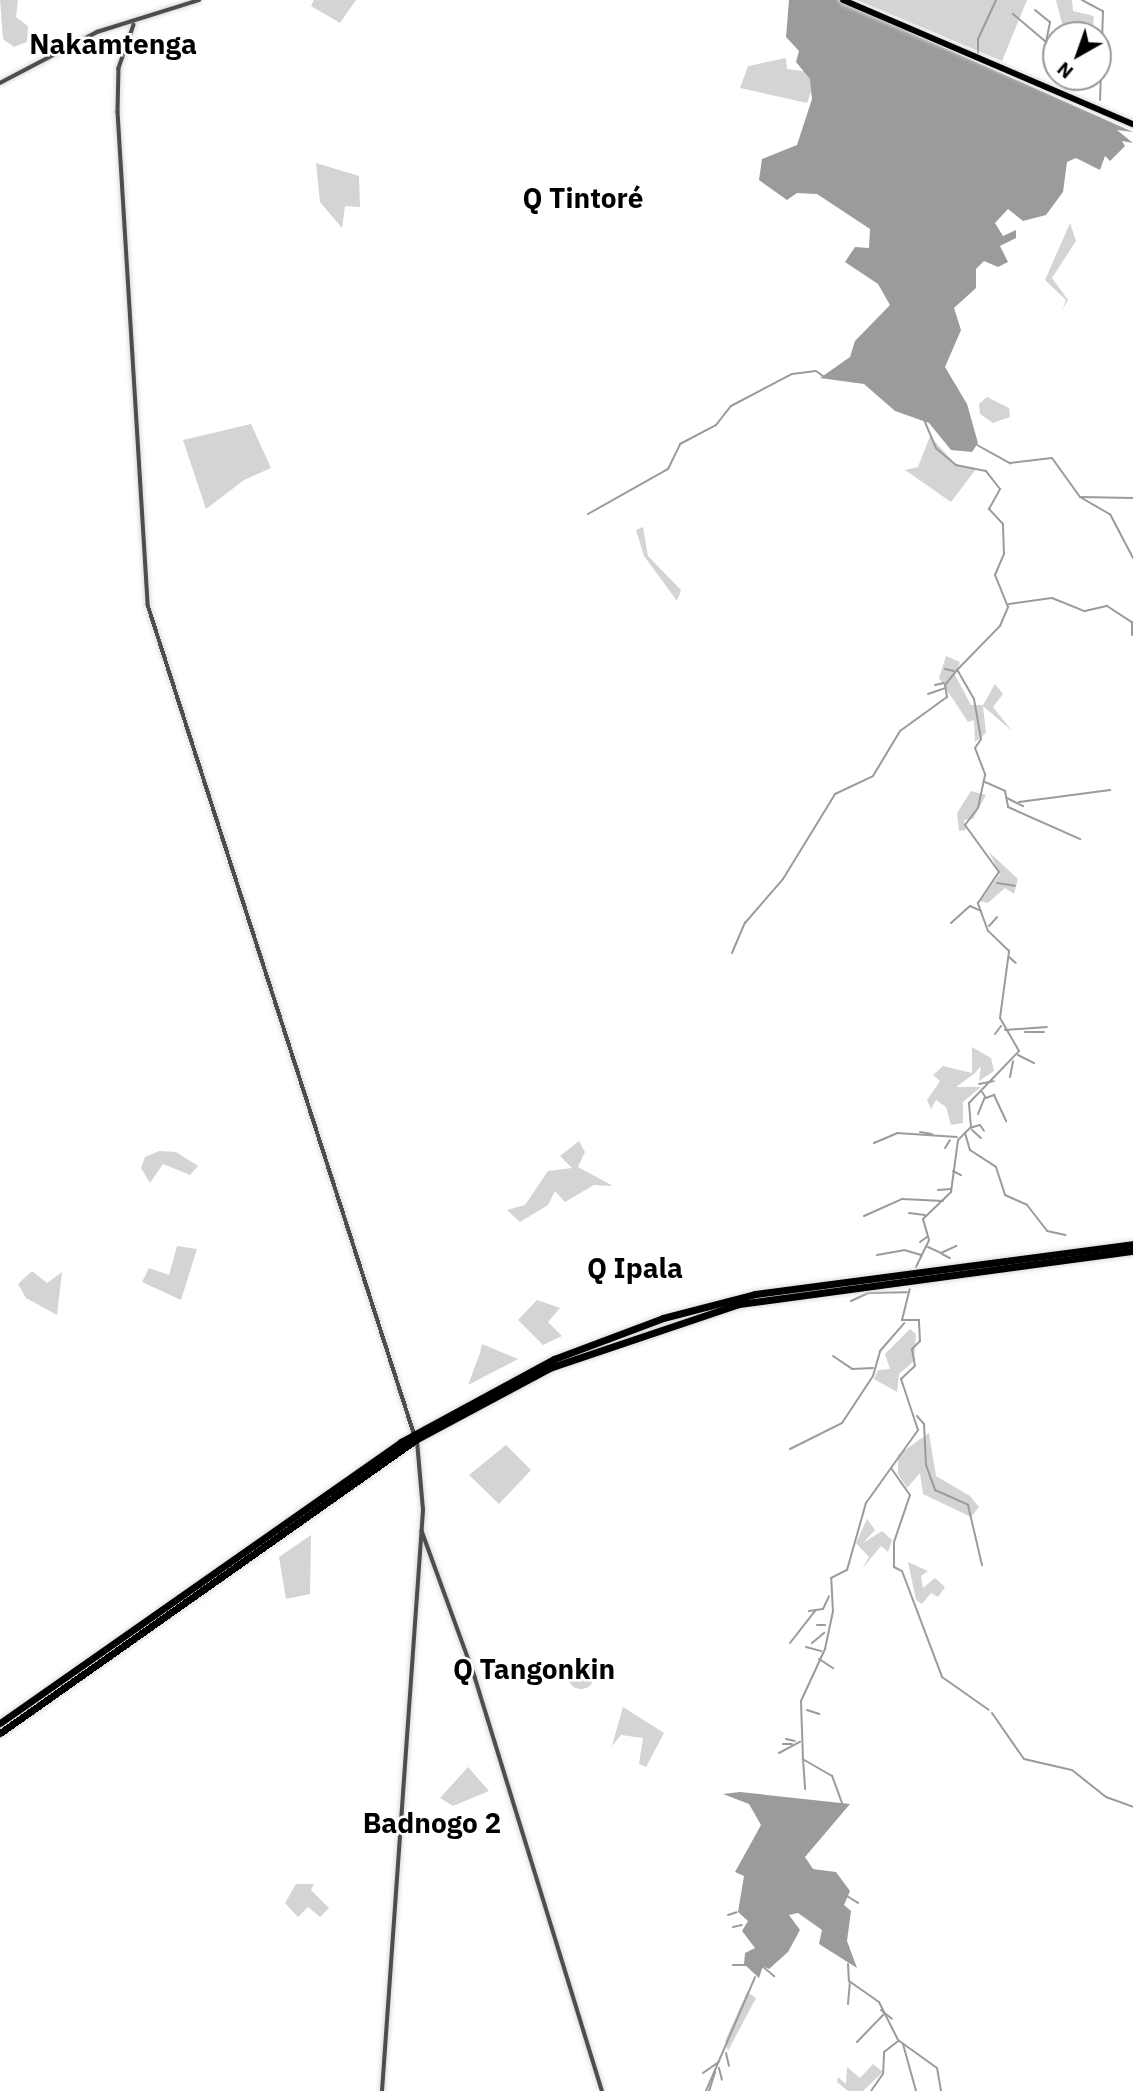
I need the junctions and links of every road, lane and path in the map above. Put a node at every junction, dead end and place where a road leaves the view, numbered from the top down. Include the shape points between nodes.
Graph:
1 (199, 0) edge
2 (843, 0) edge
3 (134, 25) junction
4 (0, 83) edge
5 (1133, 124) edge
6 (1133, 1244) edge
7 (1133, 1251) edge
8 (915, 1274) junction
9 (416, 1436) junction
10 (421, 1530) junction
11 (0, 1723) edge
12 (0, 1733) edge
13 (382, 2091) edge
14 (602, 2091) edge

1 - 3 street
2 - 5 main road
3 - 4 street via 97,32
3 - 9 street via 122,51 118,112 148,605
6 - 8 highway
7 - 8 highway
8 - 9 highway via 755,1294 638,1326 521,1374
9 - 10 street
9 - 11 highway
9 - 12 highway
10 - 13 street
10 - 14 street via 475,1678

